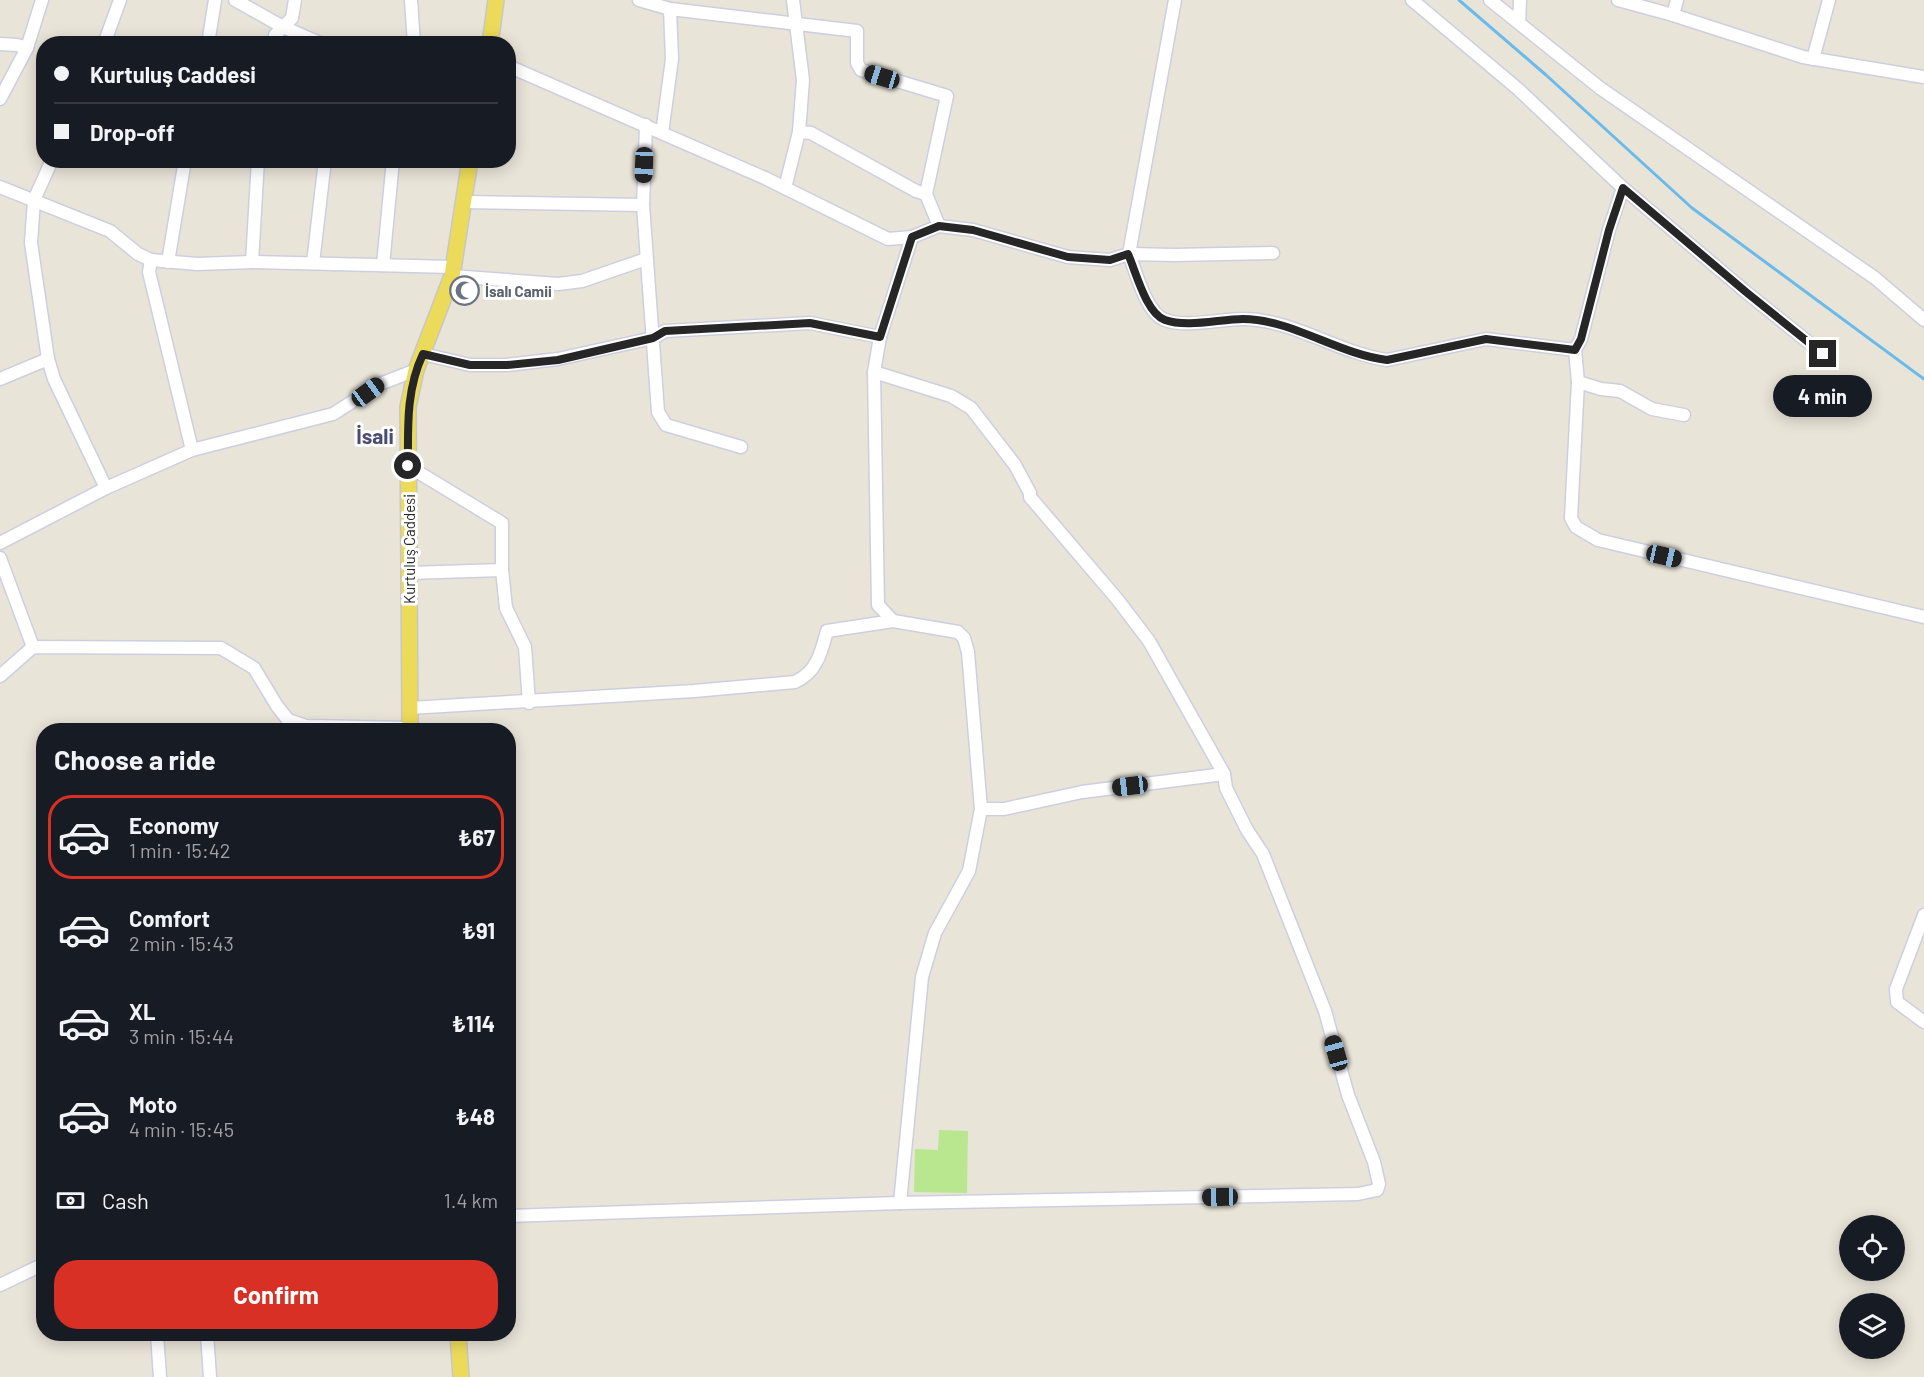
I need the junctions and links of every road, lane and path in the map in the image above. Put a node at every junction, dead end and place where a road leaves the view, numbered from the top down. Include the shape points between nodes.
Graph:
1 (42, 0) edge
2 (120, 0) edge
3 (215, 0) edge
4 (235, 0) edge
5 (295, 0) edge
6 (411, 0) edge
7 (496, 0) edge
8 (639, 0) edge
9 (793, 0) edge
10 (1175, 0) edge
11 (1412, 0) edge
12 (1490, 0) edge
13 (1520, 0) edge
14 (1618, 0) edge
15 (1677, 0) edge
16 (1829, 0) edge
17 (678, 6) edge
18 (1673, 15) junction
19 (1519, 23) junction
20 (796, 24) junction
21 (283, 27) junction
22 (107, 36) edge
23 (209, 36) edge
24 (275, 36) edge
25 (304, 36) edge
26 (413, 36) edge
27 (491, 36) edge
28 (0, 44) edge
29 (27, 48) junction
30 (1813, 59) junction
31 (516, 69) edge
32 (1924, 77) edge
33 (0, 99) edge
34 (646, 125) junction
35 (799, 132) junction
36 (662, 133) junction
37 (48, 168) edge
38 (184, 168) edge
39 (258, 168) edge
40 (324, 168) edge
41 (392, 168) edge
42 (469, 168) edge
43 (0, 187) edge
44 (785, 188) junction
45 (1623, 188) junction
46 (926, 194) junction
47 (34, 200) junction
48 (463, 202) junction
49 (643, 205) junction
50 (939, 226) junction
51 (912, 237) junction
52 (1128, 254) junction
53 (1273, 254) dead end
54 (646, 259) junction
55 (151, 260) junction
56 (168, 262) junction
57 (252, 262) junction
58 (313, 263) junction
59 (383, 265) junction
60 (453, 271) junction
61 (1924, 320) edge
62 (880, 337) junction
63 (653, 338) junction
64 (1575, 350) junction
65 (423, 354) junction
66 (1823, 354) dead end
67 (48, 359) junction
68 (416, 370) junction
69 (874, 372) junction
70 (0, 379) edge
71 (1578, 382) junction
72 (1684, 415) dead end
73 (741, 447) dead end
74 (192, 450) junction
75 (408, 466) junction
76 (106, 488) junction
77 (0, 543) edge
78 (0, 558) edge
79 (502, 570) junction
80 (409, 573) junction
81 (1924, 617) edge
82 (893, 621) junction
83 (33, 647) junction
84 (0, 676) edge
85 (529, 703) junction
86 (410, 708) junction
87 (297, 723) edge
88 (410, 723) edge
89 (1224, 774) junction
90 (981, 809) junction
91 (1924, 915) edge
92 (1924, 1022) edge
93 (900, 1203) junction
94 (516, 1216) edge
95 (36, 1268) edge
96 (0, 1285) edge
97 (157, 1341) edge
98 (207, 1341) edge
99 (458, 1341) edge
100 (160, 1377) edge
101 (210, 1377) edge
102 (461, 1377) edge

1 - 29 street
2 - 22 street
3 - 23 street
4 - 21 street
5 - 21 street via 292,18
6 - 26 street
7 - 27 main road
8 - 17 street
9 - 20 street
10 - 52 street
11 - 45 street via 1518,89
12 - 19 street
13 - 19 street
14 - 18 street
15 - 18 street
16 - 30 street
17 - 20 street
17 - 36 street
18 - 30 street
19 - 61 street via 1600,88 1875,278
20 - 35 street via 803,80
20 - 46 street via 856,31 857,63 861,70 947,96
21 - 24 street
21 - 25 street
28 - 29 street
29 - 33 street
30 - 32 street
31 - 34 street
34 - 36 street
34 - 49 street
35 - 44 street
35 - 46 street via 811,133
36 - 44 street
37 - 47 street
38 - 56 street
39 - 57 street
40 - 58 street
41 - 59 street
42 - 48 main road, Kurtuluş Caddesi
43 - 47 street
44 - 51 street via 888,239
45 - 64 street
45 - 66 street
46 - 50 street
47 - 55 street via 110,231
47 - 67 street via 31,243
48 - 49 street
48 - 60 main road, Kurtuluş Caddesi
49 - 54 street
50 - 51 street
50 - 52 street via 973,230 1068,257 1110,260
51 - 62 street
52 - 53 street
52 - 64 street via 1151,309 1164,320 1262,321 1315,336 1347,351 1387,360 1486,339
54 - 60 street via 582,281 558,284
54 - 63 street
55 - 56 street
55 - 74 street via 149,272
56 - 57 street
57 - 58 street
58 - 59 street
59 - 60 street
60 - 65 main road, Kurtuluş Caddesi
62 - 63 street via 810,323 665,331
62 - 69 street
63 - 65 street via 558,360 507,365 470,365
63 - 73 street via 658,412 666,425
64 - 71 street
65 - 68 main road, Kurtuluş Caddesi
67 - 70 street
67 - 76 street
68 - 74 street via 380,384 333,414
68 - 75 main road, Kurtuluş Caddesi via 408,407
69 - 82 street via 878,605
69 - 89 street via 951,396 971,408 1015,465 1030,497 1149,641
71 - 72 street via 1620,392 1652,409
71 - 81 street via 1571,518 1576,527 1598,540
74 - 76 street
75 - 79 street via 502,523
75 - 80 main road, Kurtuluş Caddesi
76 - 77 street
78 - 83 street
79 - 80 street
79 - 85 street via 506,608 525,647
80 - 86 main road, Kurtuluş Caddesi
82 - 85 street via 827,631 813,669 795,682
82 - 90 street via 958,632 964,638
83 - 84 street
83 - 87 street via 221,648 254,668 277,706 288,720
85 - 86 street
86 - 88 main road, Kurtuluş Caddesi
89 - 90 street via 1082,792 1004,809
89 - 93 street via 1226,788 1263,854 1324,1011 1348,1095 1374,1162 1377,1190 1358,1194
90 - 93 street via 969,871 935,933 922,978
91 - 92 street via 1896,989 1897,1002
93 - 94 street
95 - 96 street
97 - 100 street
98 - 101 street
99 - 102 main road

